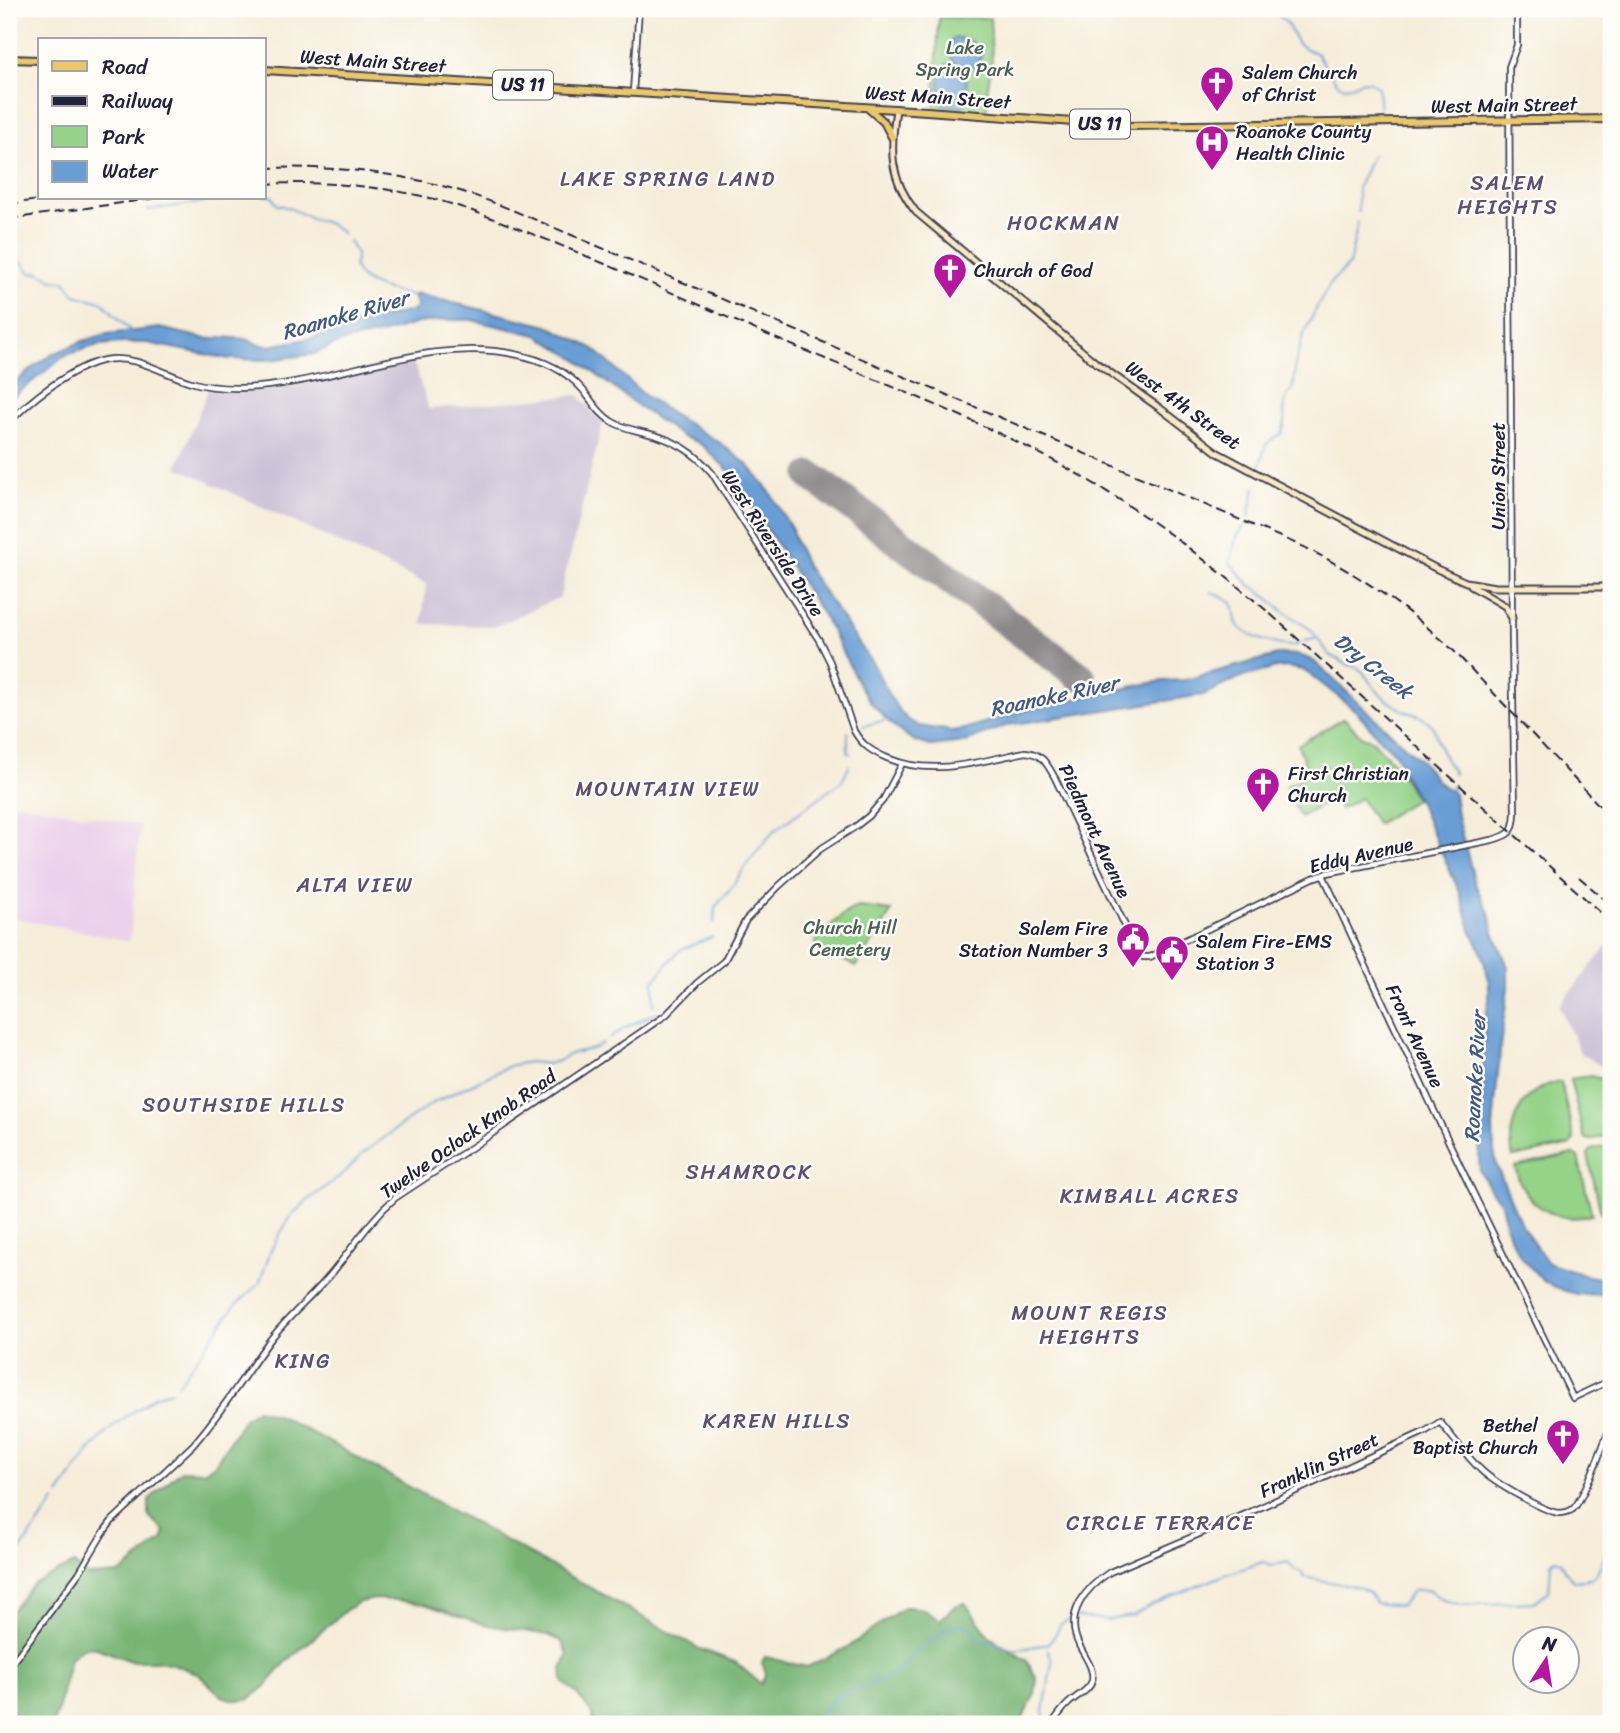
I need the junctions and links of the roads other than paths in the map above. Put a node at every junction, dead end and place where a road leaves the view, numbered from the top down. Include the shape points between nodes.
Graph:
1 (639, 9) edge
2 (1517, 9) edge
3 (9, 59) edge
4 (38, 60) edge
5 (266, 70) edge
6 (633, 92) junction
7 (866, 107) junction
8 (896, 109) junction
9 (1611, 119) edge
10 (1509, 120) junction
11 (892, 137) junction
12 (9, 423) edge
13 (1466, 582) junction
14 (1611, 587) edge
15 (1512, 588) junction
16 (1512, 618) junction
17 (1037, 754) joint
18 (902, 764) junction
19 (1512, 830) joint
20 (1322, 875) junction
21 (1146, 958) joint
22 (1611, 1380) edge
23 (1611, 1425) edge
24 (9, 1667) edge
25 (1052, 1724) edge

1 - 6 street
2 - 10 street, Union Street via 1517,45 1509,67
3 - 4 main road
5 - 6 main road, West Main Street / US 11
6 - 7 main road, West Main Street / US 11
7 - 8 main road, West Main Street / US 11
7 - 11 main road via 884,122
8 - 10 main road, West Main Street / US 11 via 1126,126
8 - 11 main road, West 4th Street
9 - 10 main road, West Main Street / US 11
10 - 15 street, Union Street
11 - 13 main road, West 4th Street via 897,180 916,212 1096,362 1227,458
12 - 18 street, West Riverside Drive via 41,393 106,360 133,361 188,381 237,388 295,382 454,350 505,352 548,363 569,376 608,420 676,443 706,466 820,640 854,731 870,750
13 - 15 main road, West 4th Street
13 - 16 main road via 1505,606
14 - 15 main road, West 4th Street
15 - 16 street, Union Street
16 - 19 street, Union Street
17 - 18 street, West Riverside Drive via 1025,752 952,767
17 - 21 street, Piedmont Avenue via 1055,778 1138,953
18 - 24 street, Twelve Oclock Knob Road via 869,816 819,850 779,886 746,920 724,961 666,1015 383,1208 335,1270 277,1331 204,1432 106,1529
19 - 20 street, Eddy Avenue via 1466,846
20 - 21 street, Eddy Avenue
20 - 22 street, Front Avenue via 1573,1398
23 - 25 street, Franklin Street via 1577,1504 1567,1512 1542,1507 1488,1476 1440,1422 1110,1572 1087,1591 1075,1620 1077,1640 1093,1678

